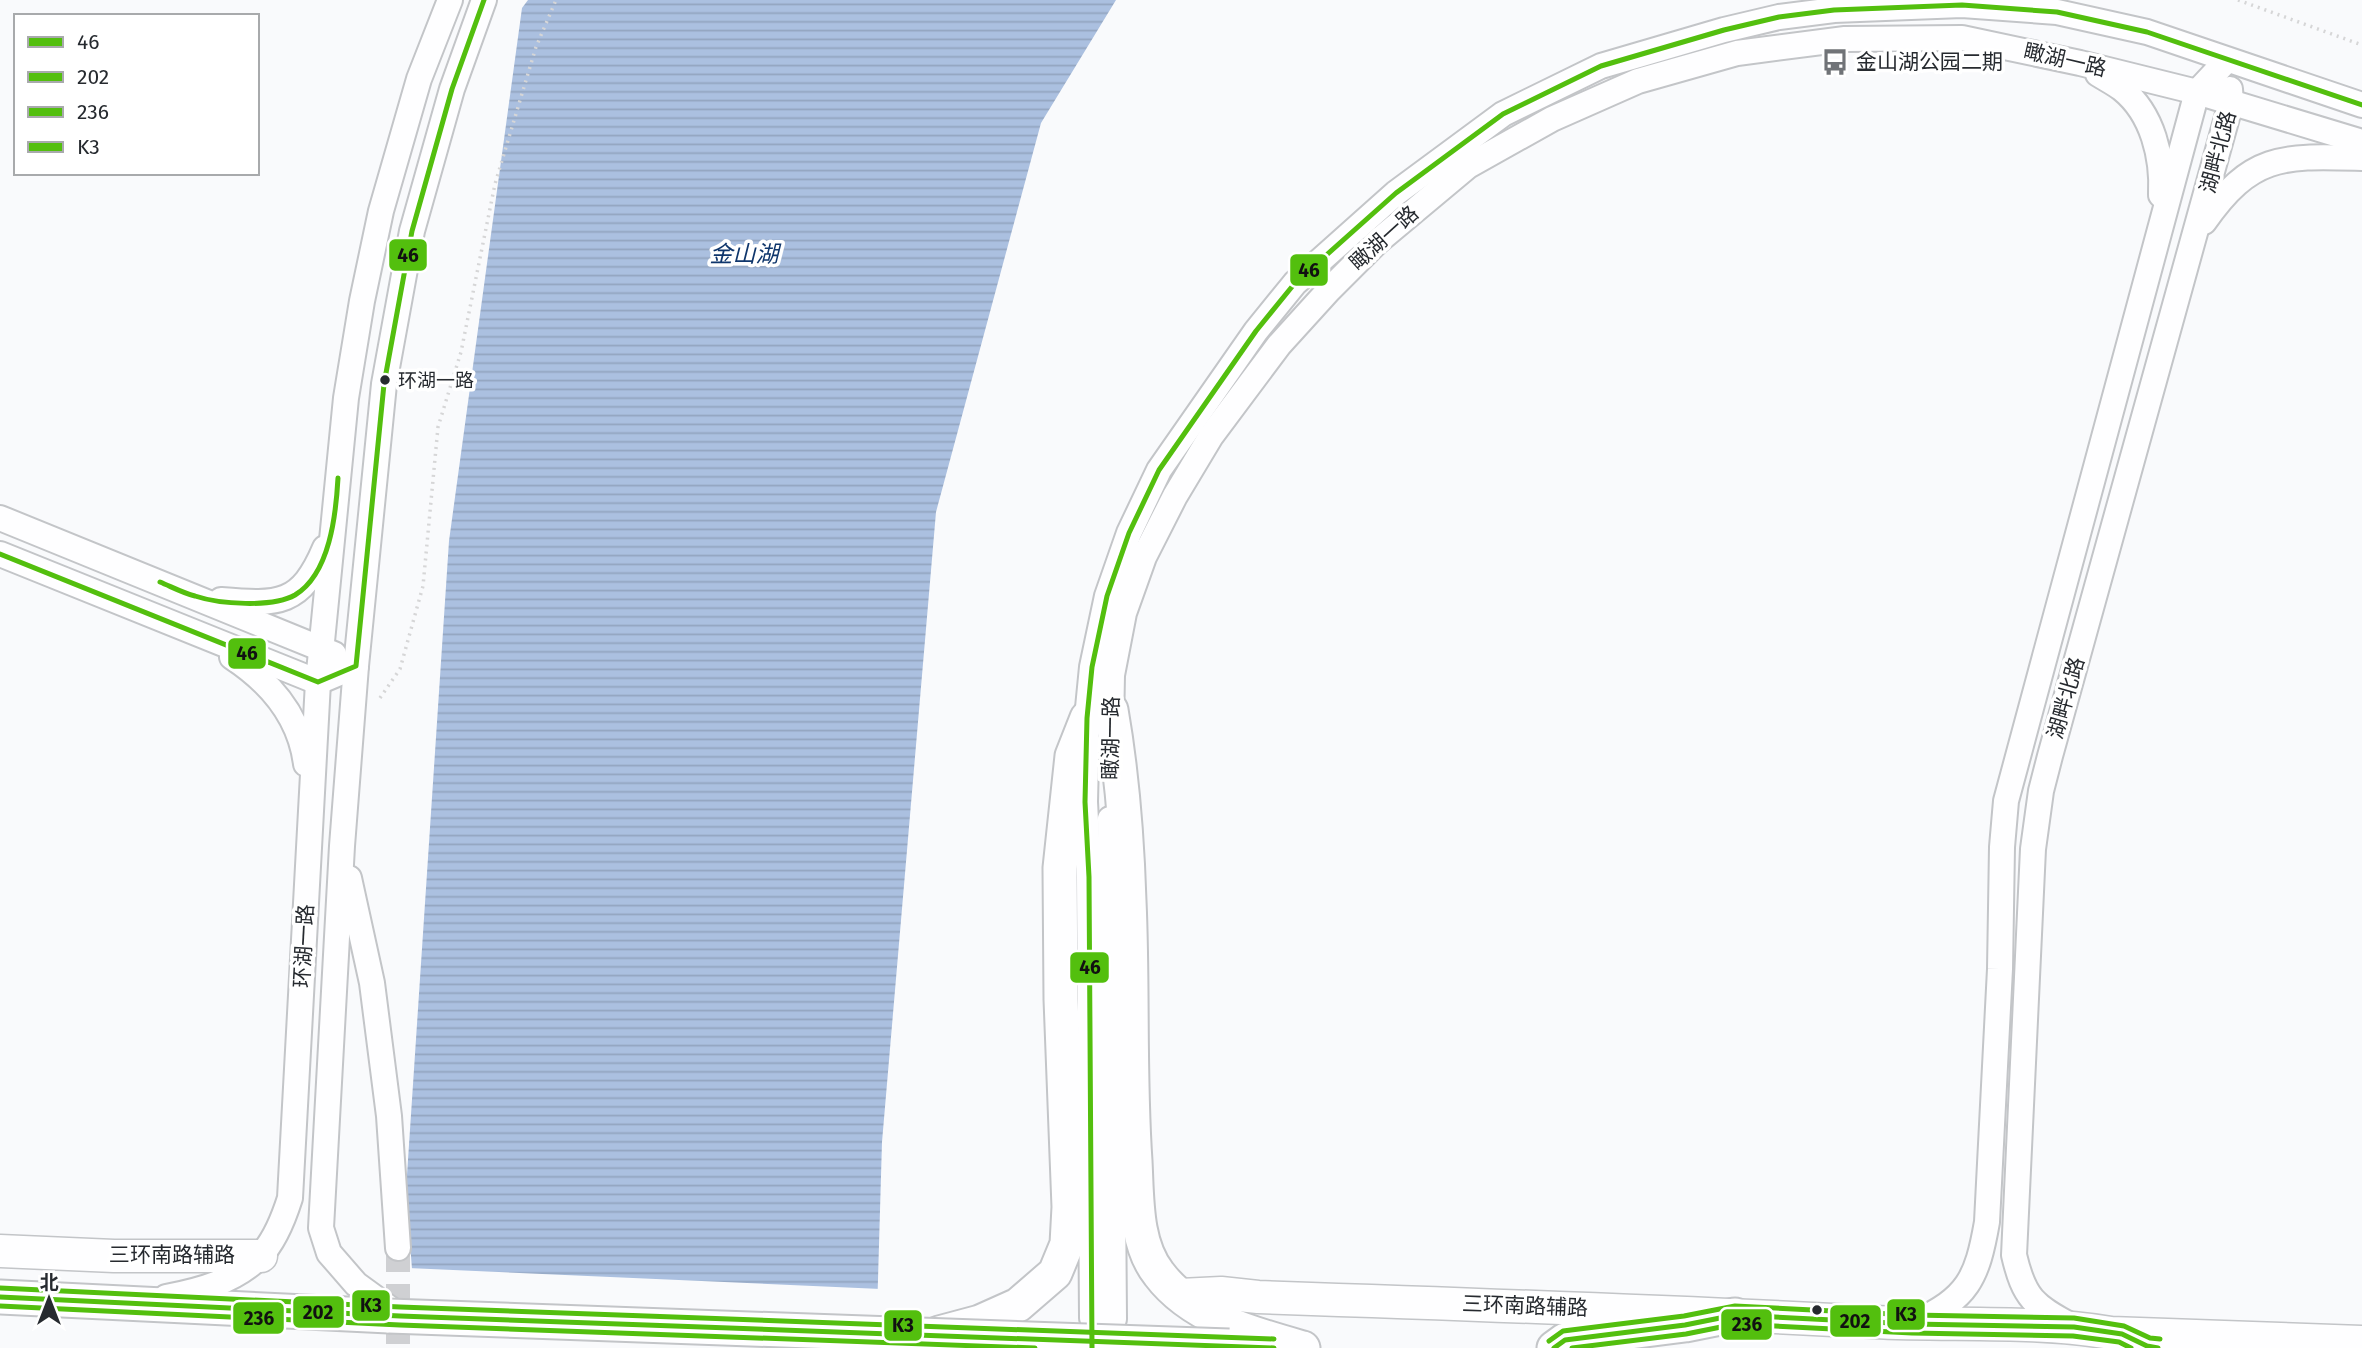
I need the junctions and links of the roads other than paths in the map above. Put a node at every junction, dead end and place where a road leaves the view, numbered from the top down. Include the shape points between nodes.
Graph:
1 (450, 0) edge
2 (484, 0) edge
3 (2227, 60) junction
4 (2080, 62) junction
5 (2197, 92) junction
6 (2231, 103) junction
7 (2362, 105) edge
8 (2362, 142) edge
9 (2362, 158) edge
10 (2159, 231) junction
11 (2194, 237) junction
12 (0, 517) edge
13 (334, 527) junction
14 (0, 554) edge
15 (201, 598) junction
16 (190, 630) junction
17 (322, 647) junction
18 (356, 666) junction
19 (318, 681) junction
20 (1099, 714) junction
21 (311, 800) junction
22 (342, 846) junction
23 (398, 1248) tunnel mouth
24 (0, 1251) edge
25 (261, 1256) junction
26 (1180, 1295) junction
27 (0, 1297) edge
28 (131, 1303) junction
29 (1735, 1315) junction
30 (395, 1316) junction
31 (1103, 1318) dead end
32 (1912, 1324) junction
33 (2074, 1327) junction
34 (2122, 1334) junction
35 (929, 1335) junction
36 (2362, 1342) edge
37 (1229, 1346) edge
38 (1274, 1348) edge
39 (1303, 1348) edge
40 (1554, 1348) edge
41 (2158, 1348) edge

1 - 13 street, 环湖一路 via 419,79 381,211 346,398
2 - 18 street, 环湖一路 via 452,89 407,257 384,384
3 - 5 street
3 - 6 street, 湖畔北路
3 - 7 street, 瞰湖一路
3 - 20 street, 瞰湖一路 via 2147,32 2057,12 1962,5 1834,10 1724,30 1601,66 1503,114 1396,193 1295,283 1190,423 1159,470 1129,533 1107,596 1092,667
4 - 5 street, 瞰湖一路
4 - 10 street via 2122,89 2153,133 2161,184
4 - 20 street, 瞰湖一路 via 1962,38 1845,39 1737,53 1638,81 1552,119 1468,166 1377,242 1329,290 1279,345 1210,436 1144,557 1124,613
5 - 6 street, 瞰湖一路
5 - 10 street, 湖畔北路
6 - 8 street, 瞰湖一路
6 - 11 street, 湖畔北路
9 - 11 street via 2267,164 2229,190
10 - 32 street, 湖畔北路 via 2007,801 1987,1222 1981,1258 1955,1300
11 - 33 street, 湖畔北路 via 2050,756 2034,849 2014,1255 2020,1282 2034,1303
12 - 15 street
13 - 15 street via 318,566 293,596 244,602
13 - 17 street, 环湖一路
14 - 16 street
15 - 17 street
16 - 19 street
16 - 21 street via 251,670 285,707 304,751
17 - 18 street
17 - 19 street, 环湖一路
18 - 19 street
18 - 22 street, 环湖一路
19 - 21 street, 环湖一路
20 - 26 highway via 1120,764 1138,1212 1146,1250 1158,1274
20 - 31 street, 瞰湖一路 via 1085,802
20 - 35 highway via 1072,757 1059,868 1067,1244 1055,1273 1018,1305 980,1322
21 - 25 street, 环湖一路 via 290,1198 284,1218
22 - 23 street via 372,983 389,1116
22 - 30 street, 环湖一路 via 321,1228 329,1254
24 - 25 main road, 三环南路辅路
25 - 28 street, 环湖一路 via 213,1286
26 - 29 main road, 三环南路辅路
26 - 39 highway via 1221,1322
27 - 28 highway
28 - 30 highway
29 - 32 main road, 三环南路辅路
29 - 40 highway via 1565,1340
30 - 35 highway, bridge
32 - 33 main road, 三环南路辅路
33 - 34 main road, 三环南路辅路
34 - 36 main road
34 - 41 main road
35 - 37 highway, bridge
37 - 38 highway

